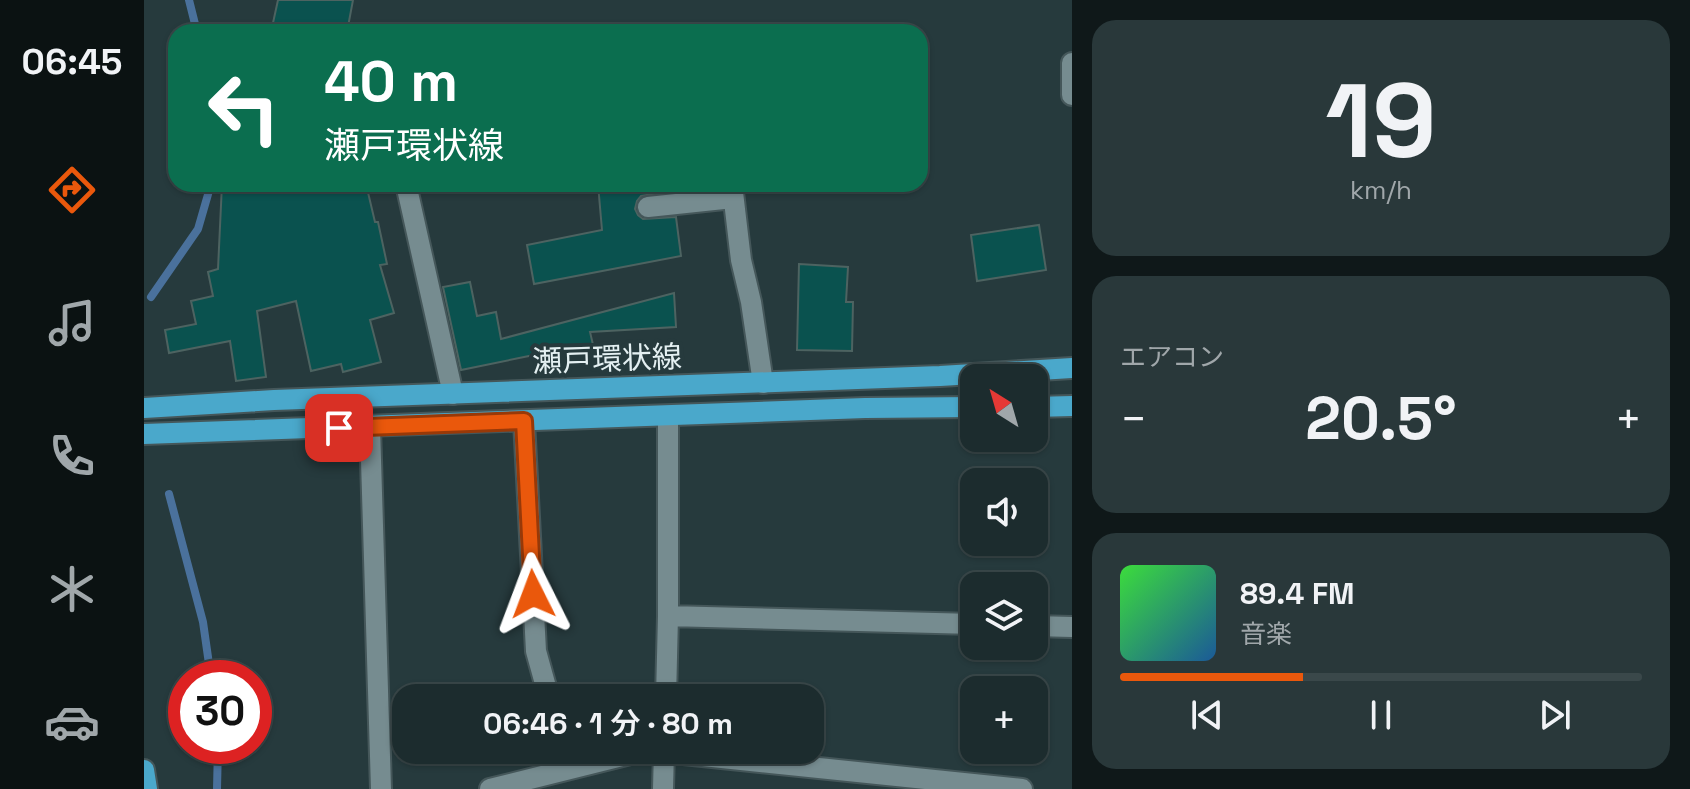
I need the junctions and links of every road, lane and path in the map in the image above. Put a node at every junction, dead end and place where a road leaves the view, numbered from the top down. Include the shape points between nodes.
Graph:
1 (408, 192) edge
2 (728, 192) edge
3 (733, 192) edge
4 (648, 207) dead end
5 (1072, 368) edge
6 (763, 383) junction
7 (453, 394) junction
8 (1072, 406) edge
9 (960, 407) edge
10 (1048, 407) edge
11 (144, 408) edge
12 (668, 416) junction
13 (524, 421) junction
14 (370, 427) junction
15 (144, 434) edge
16 (668, 616) junction
17 (960, 624) edge
18 (1048, 626) edge
19 (1072, 627) edge
20 (545, 684) edge
21 (666, 684) edge
22 (556, 764) edge
23 (664, 764) edge
24 (786, 764) edge
25 (144, 770) edge
26 (147, 789) edge
27 (381, 789) edge
28 (490, 789) edge
29 (663, 789) edge
30 (1022, 789) edge

1 - 7 street
2 - 4 street
3 - 6 street
5 - 6 main road, 瀬戸環状線
6 - 7 main road, 瀬戸環状線
7 - 11 main road, 瀬戸環状線
8 - 10 main road
9 - 12 main road, 瀬戸環状線
12 - 13 main road, 瀬戸環状線
12 - 16 street
13 - 14 main road, 瀬戸環状線
13 - 20 street via 536,651
14 - 15 main road, 瀬戸環状線
14 - 27 street
16 - 17 street
16 - 21 street
18 - 19 street
22 - 28 street
23 - 29 street
24 - 30 street
25 - 26 main road

